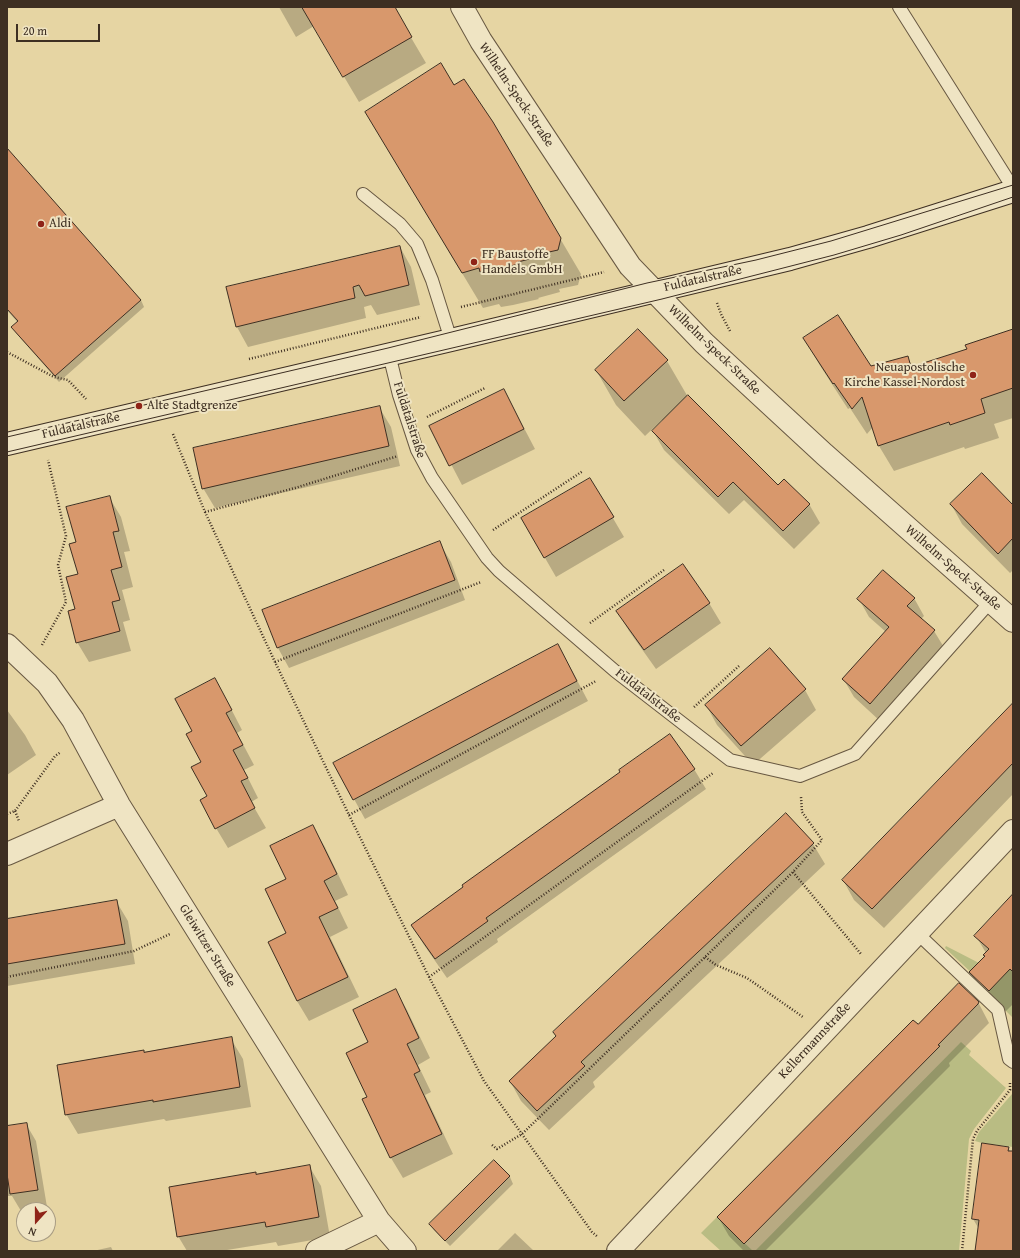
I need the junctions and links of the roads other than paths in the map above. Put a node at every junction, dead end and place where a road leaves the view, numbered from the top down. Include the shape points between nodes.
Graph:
1 (462, 7) edge
2 (899, 7) edge
3 (1013, 190) edge
4 (363, 194) dead end
5 (654, 290) junction
6 (451, 340) junction
7 (389, 354) junction
8 (7, 444) edge
9 (991, 602) junction
10 (1013, 621) edge
11 (7, 645) edge
12 (118, 805) junction
13 (1013, 832) edge
14 (7, 854) edge
15 (917, 933) junction
16 (1011, 1061) edge
17 (379, 1221) junction
18 (610, 1246) edge
19 (317, 1251) edge
20 (405, 1251) edge

1 - 5 street, Wilhelm-Speck-Straße via 481,41 630,266
2 - 3 lane
3 - 5 street, Fuldatalstraße via 797,257
4 - 6 lane via 400,224 417,244 432,280
5 - 6 street, Fuldatalstraße
5 - 9 street, Wilhelm-Speck-Straße via 704,343 824,454
6 - 7 street, Fuldatalstraße
7 - 8 street, Fuldatalstraße
7 - 9 lane, Fuldatalstraße via 416,450 432,478 487,558 498,571 615,671 730,760 800,776 855,754
9 - 10 street, Wilhelm-Speck-Straße
11 - 12 street, Gleiwitzer Straße via 47,683 73,720
12 - 14 street
12 - 17 street, Gleiwitzer Straße
13 - 15 street, Kellermannstraße
15 - 16 lane via 998,1010
15 - 18 street, Kellermannstraße via 826,1030
17 - 19 street
17 - 20 street, Gleiwitzer Straße

